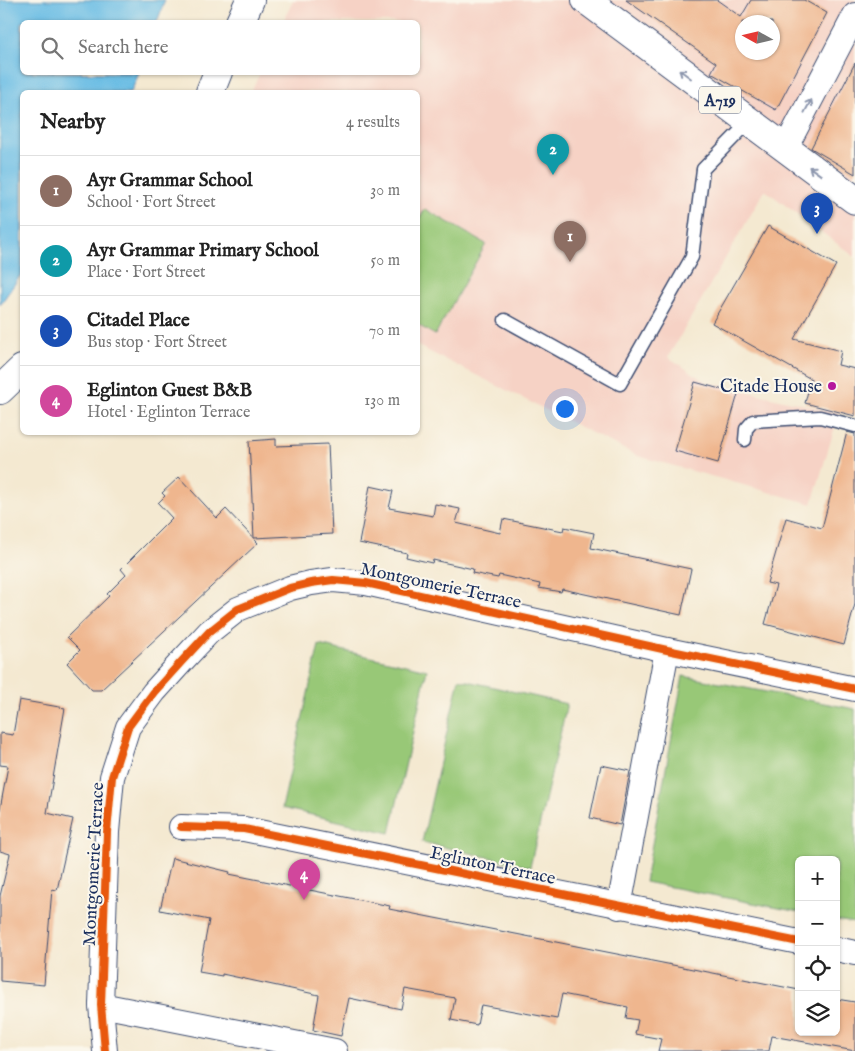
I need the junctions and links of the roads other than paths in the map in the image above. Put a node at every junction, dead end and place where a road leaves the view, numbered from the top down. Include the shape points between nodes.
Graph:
1 (250, 0) edge
2 (586, 0) edge
3 (855, 16) edge
4 (241, 20) edge
5 (217, 75) edge
6 (211, 90) edge
7 (749, 122) junction
8 (785, 149) junction
9 (855, 200) edge
10 (504, 320) dead end
11 (20, 371) edge
12 (0, 390) edge
13 (855, 426) edge
14 (745, 440) dead end
15 (667, 650) junction
16 (855, 689) edge
17 (181, 827) dead end
18 (619, 906) junction
19 (795, 941) edge
20 (840, 950) edge
21 (855, 953) edge
22 (101, 1005) junction
23 (105, 1051) edge
24 (334, 1051) edge

1 - 4 main road
7 -> 2 main road, A719
8 -> 3 street
5 - 6 main road
7 - 8 main road, A719
7 - 10 lane via 703,169 692,257 620,384
9 -> 8 main road, A719
11 - 12 main road
13 - 14 lane via 820,417 753,421 746,429
15 - 16 street, Montgomerie Terrace
15 - 18 street
15 - 22 street, Montgomerie Terrace via 366,583 333,580 311,583 238,609 209,632 154,692 128,727 112,777
17 - 18 street, Eglinton Terrace via 244,829
18 - 19 street, Eglinton Terrace
20 - 21 street
22 - 23 street, Montgomerie Terrace
22 - 24 street

